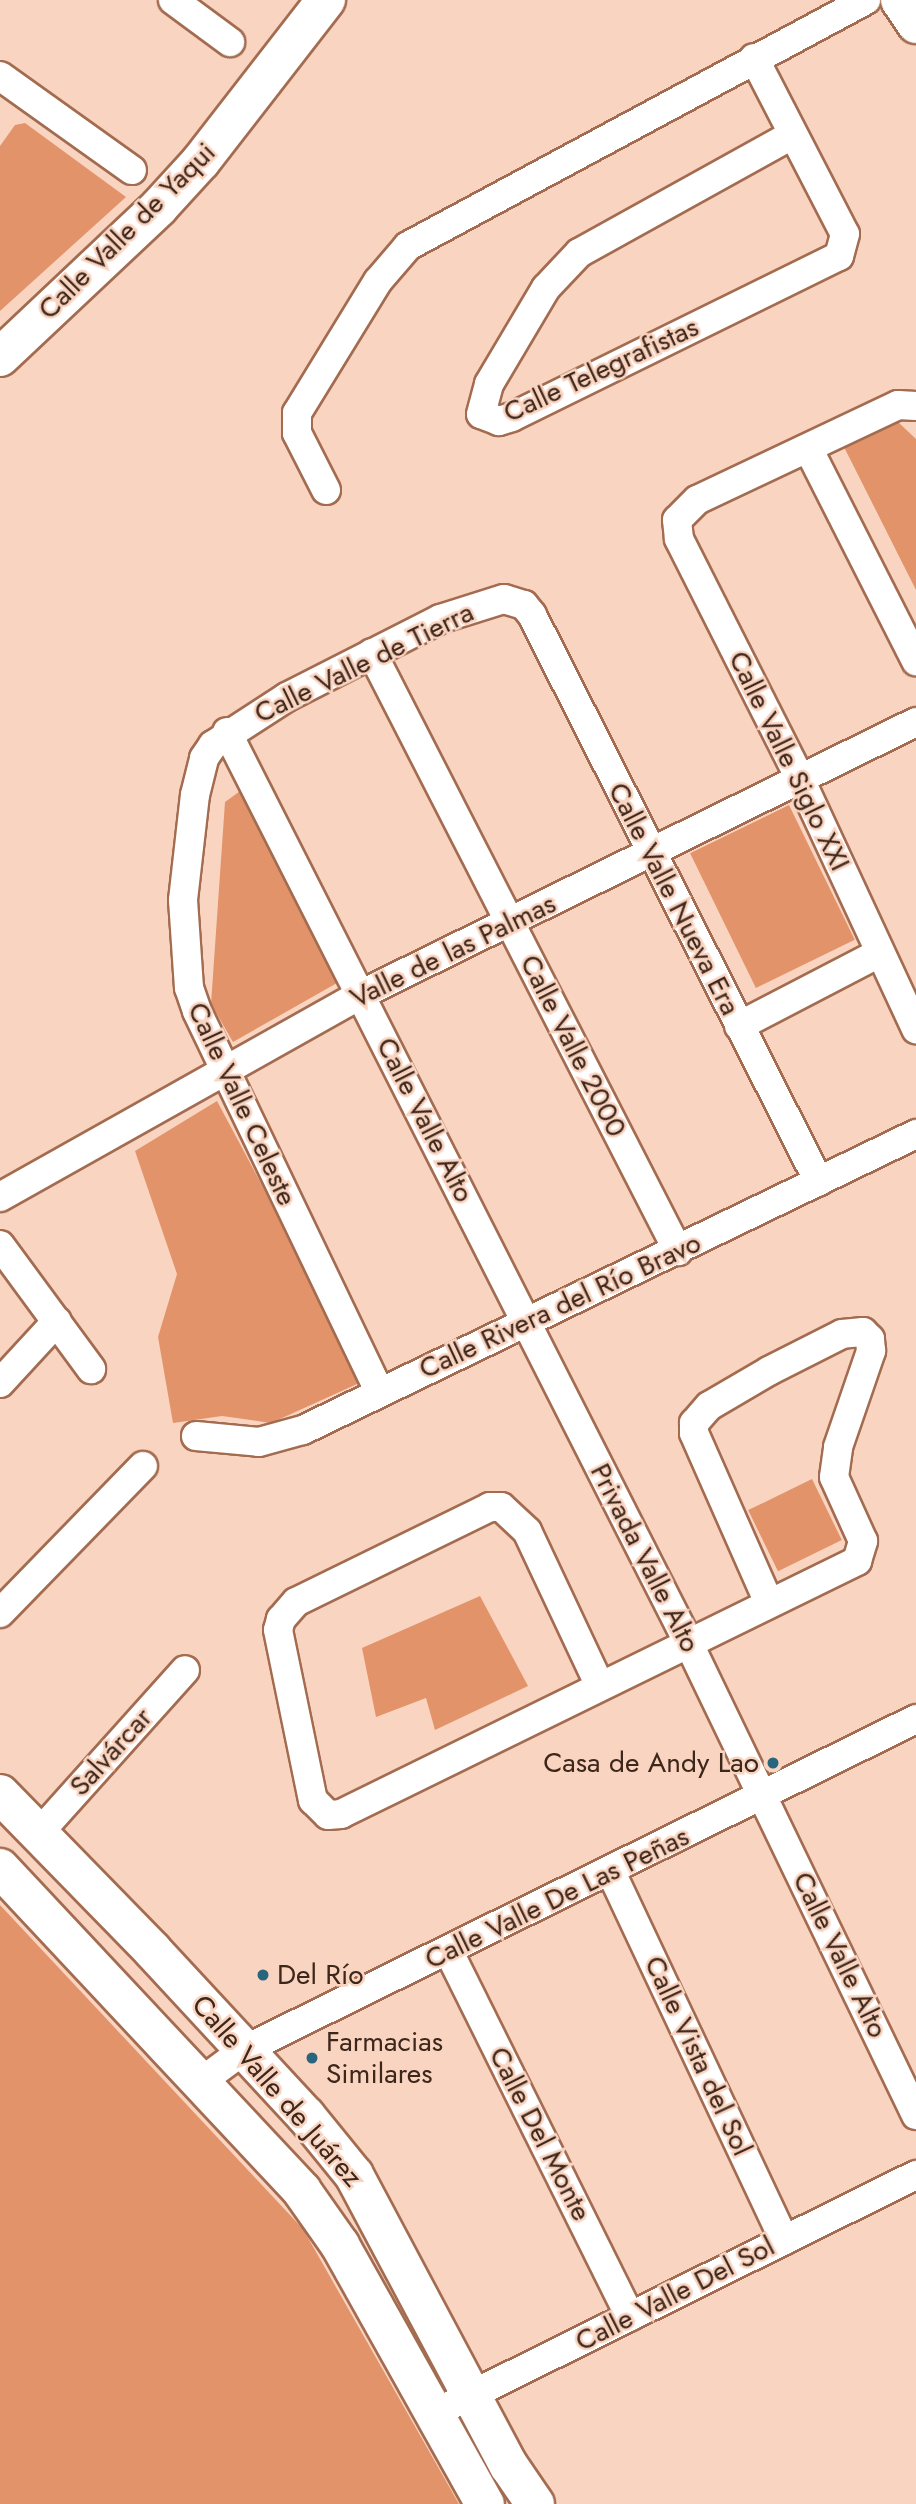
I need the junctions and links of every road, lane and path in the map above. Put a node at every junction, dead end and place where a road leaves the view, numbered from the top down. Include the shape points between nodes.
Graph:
1 (173, 0) edge
2 (326, 0) edge
3 (866, 0) edge
4 (900, 0) edge
5 (916, 24) edge
6 (230, 42) dead end
7 (754, 58) junction
8 (4, 87) edge
9 (792, 135) junction
10 (132, 170) dead end
11 (0, 357) edge
12 (907, 405) edge
13 (809, 450) junction
14 (326, 490) dead end
15 (531, 615) joint
16 (372, 653) junction
17 (916, 661) edge
18 (916, 722) edge
19 (227, 732) junction
20 (204, 758) joint
21 (800, 779) junction
22 (650, 853) junction
23 (510, 922) junction
24 (879, 953) junction
25 (362, 995) junction
26 (739, 1026) junction
27 (916, 1029) edge
28 (225, 1073) junction
29 (916, 1134) edge
30 (819, 1182) junction
31 (0, 1197) edge
32 (0, 1245) edge
33 (678, 1251) junction
34 (57, 1321) junction
35 (525, 1322) junction
36 (91, 1369) dead end
37 (0, 1383) edge
38 (379, 1391) junction
39 (196, 1436) dead end
40 (143, 1465) dead end
41 (769, 1602) junction
42 (0, 1613) edge
43 (689, 1644) junction
44 (185, 1670) dead end
45 (599, 1684) junction
46 (916, 1719) edge
47 (0, 1794) edge
48 (763, 1796) junction
49 (38, 1834) junction
50 (0, 1868) edge
51 (611, 1872) junction
52 (449, 1952) junction
53 (244, 2049) junction
54 (202, 2081) junction
55 (916, 2115) edge
56 (916, 2175) edge
57 (785, 2239) junction
58 (630, 2316) junction
59 (475, 2394) junction
60 (433, 2414) junction
61 (485, 2504) edge
62 (535, 2504) edge

1 - 6 street
2 - 11 street, Calle Valle de Yaqui via 201,161
3 - 7 street
4 - 5 street
7 - 9 street, Calle Telegrafistas
7 - 14 street via 408,246 378,281 298,413 297,433
8 - 10 street
9 - 9 street, Calle Telegrafistas via 845,234 839,256 512,417 499,421 481,414 489,384 560,269 599,240
12 - 13 street
13 - 17 street
13 - 21 street, Calle Valle Siglo XXI via 697,500 677,520 679,538
15 - 16 street, Calle Valle de Tierra via 514,601 492,600 440,619
15 - 22 street, Calle Valle Nueva Era
16 - 19 street, Calle Valle de Tierra
16 - 23 street, Calle Valle 2000
18 - 21 street, Valle de las Palmas
19 - 20 street, Calle Valle de Tierra
19 - 25 street, Calle Valle Alto
20 - 28 street, Calle Valle Celeste via 183,900 184,948 189,988
21 - 22 street, Valle de las Palmas
21 - 24 street, Calle Valle Siglo XXI
22 - 23 street, Valle de las Palmas
22 - 26 street, Calle Valle Nueva Era
23 - 25 street, Valle de las Palmas
23 - 33 street, Calle Valle 2000
24 - 26 street
24 - 27 street, Calle Valle Siglo XXI
25 - 28 street, Valle de las Palmas
25 - 35 street, Calle Valle Alto
26 - 30 street, Calle Valle Nueva Era
28 - 31 street, Valle de las Palmas
28 - 38 street, Calle Valle Celeste
29 - 30 street, Calle Rivera del Río Bravo
30 - 33 street, Calle Rivera del Río Bravo
32 - 34 street
33 - 35 street, Calle Rivera del Río Bravo
34 - 36 street
34 - 37 street
35 - 38 street, Calle Rivera del Río Bravo
35 - 43 street, Privada Valle Alto
38 - 39 street, Calle Rivera del Río Bravo via 278,1439 237,1443
40 - 42 street
41 - 41 street via 694,1433 694,1423 709,1406 852,1330 870,1339 871,1351 838,1447 834,1476 863,1541 857,1561
41 - 43 street
43 - 45 street
43 - 48 street, Privada Valle Alto
44 - 49 street, Salvárcar
45 - 45 street via 352,1811 328,1815 313,1800 278,1630 296,1602 490,1507 501,1507 527,1531
46 - 48 street, Calle Valle De Las Peñas
47 - 49 street, Calle Valle de Juárez
48 - 51 street, Calle Valle De Las Peñas
48 - 55 street, Calle Valle Alto
49 - 53 street, Calle Valle de Juárez
50 - 54 street, Calle Valle de Juárez
51 - 52 street, Calle Valle De Las Peñas
51 - 57 street, Calle Vista del Sol
52 - 53 street, Calle Valle De Las Peñas
52 - 58 street, Calle Del Monte
53 - 54 street, Calle Valle De Las Peñas
53 - 59 street, Calle Valle de Juárez via 354,2175
54 - 60 street, Calle Valle de Juárez via 287,2173 325,2223
56 - 57 street, Calle Valle Del Sol
57 - 58 street, Calle Valle Del Sol
58 - 59 street, Calle Valle Del Sol
59 - 60 street, Calle Valle Del Sol
59 - 62 street, Calle Valle de Juárez via 509,2466
60 - 61 street, Calle Valle de Juárez

